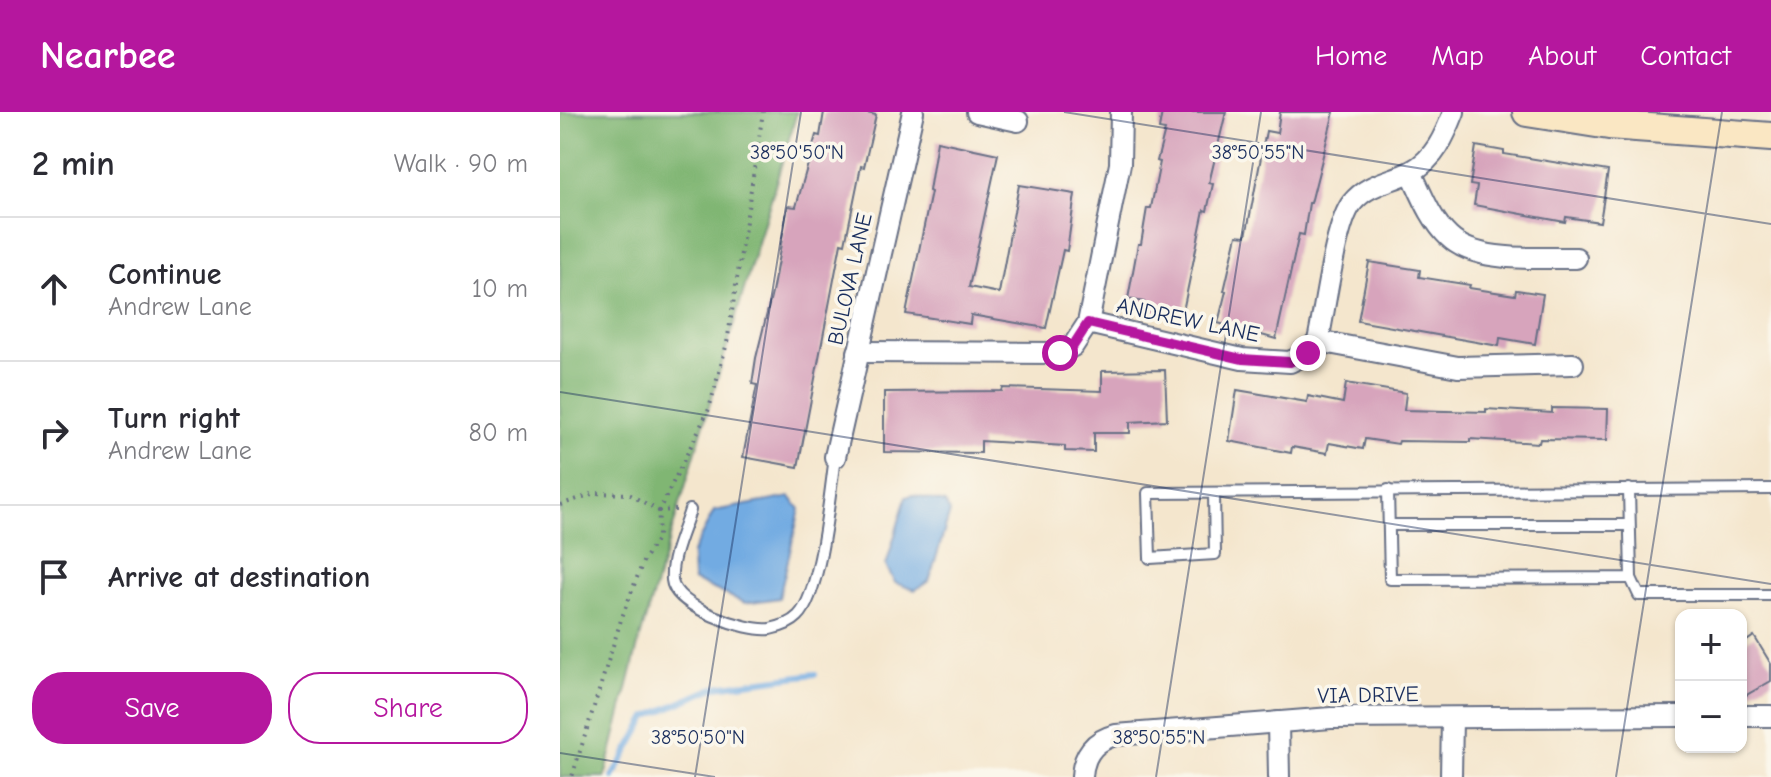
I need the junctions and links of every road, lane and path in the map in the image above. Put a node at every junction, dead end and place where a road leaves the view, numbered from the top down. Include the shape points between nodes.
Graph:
1 (763, 112) edge
2 (913, 112) edge
3 (977, 112) edge
4 (1121, 112) edge
5 (1454, 112) edge
6 (1527, 112) edge
7 (1018, 121) dead end
8 (1771, 137) edge
9 (1411, 172) junction
10 (1576, 258) dead end
11 (1088, 323) junction
12 (1318, 341) junction
13 (858, 352) junction
14 (1573, 364) dead end
15 (835, 457) joint
16 (1629, 489) junction
17 (1771, 489) edge
18 (1388, 490) junction
19 (1214, 494) junction
20 (560, 505) edge
21 (690, 510) joint
22 (659, 511) junction
23 (1389, 525) junction
24 (1629, 525) junction
25 (1631, 578) junction
26 (1771, 595) edge
27 (1675, 716) edge
28 (1747, 716) edge
29 (1771, 716) edge
30 (1452, 718) junction
31 (1278, 722) junction
32 (572, 777) edge
33 (1082, 777) edge
34 (1279, 777) edge
35 (1451, 777) edge

1 - 22 path via 727,343 709,409
2 - 13 street, BULOVA LANE
3 - 7 street
4 - 11 street, ANDREW LANE via 1120,164
5 - 9 street via 1437,148
6 - 8 main road via 1609,125
9 - 10 street via 1449,238 1473,251
9 - 12 street via 1383,180 1352,203 1341,225
11 - 12 street, ANDREW LANE via 1242,359 1290,362
11 - 13 street, ANDREW LANE via 1073,346 1060,353
12 - 14 street via 1458,367
13 - 15 street, BULOVA LANE
15 - 21 lane via 810,597 786,624 769,629 748,626 679,596 672,582 675,558
16 - 17 lane
16 - 18 lane
16 - 24 lane
18 - 19 lane
18 - 23 lane
19 - 19 lane via 1215,554 1150,558 1148,493
20 - 22 path via 595,493 629,494
21 - 22 path
22 - 32 path via 658,538 644,559 621,620
23 - 24 lane
23 - 25 lane via 1390,579
24 - 25 lane
25 - 26 lane via 1639,595
27 - 30 street, VIA DRIVE
28 - 29 street
30 - 31 street, VIA DRIVE
30 - 35 street
31 - 33 street, VIA DRIVE via 1105,738 1085,757
31 - 34 street

